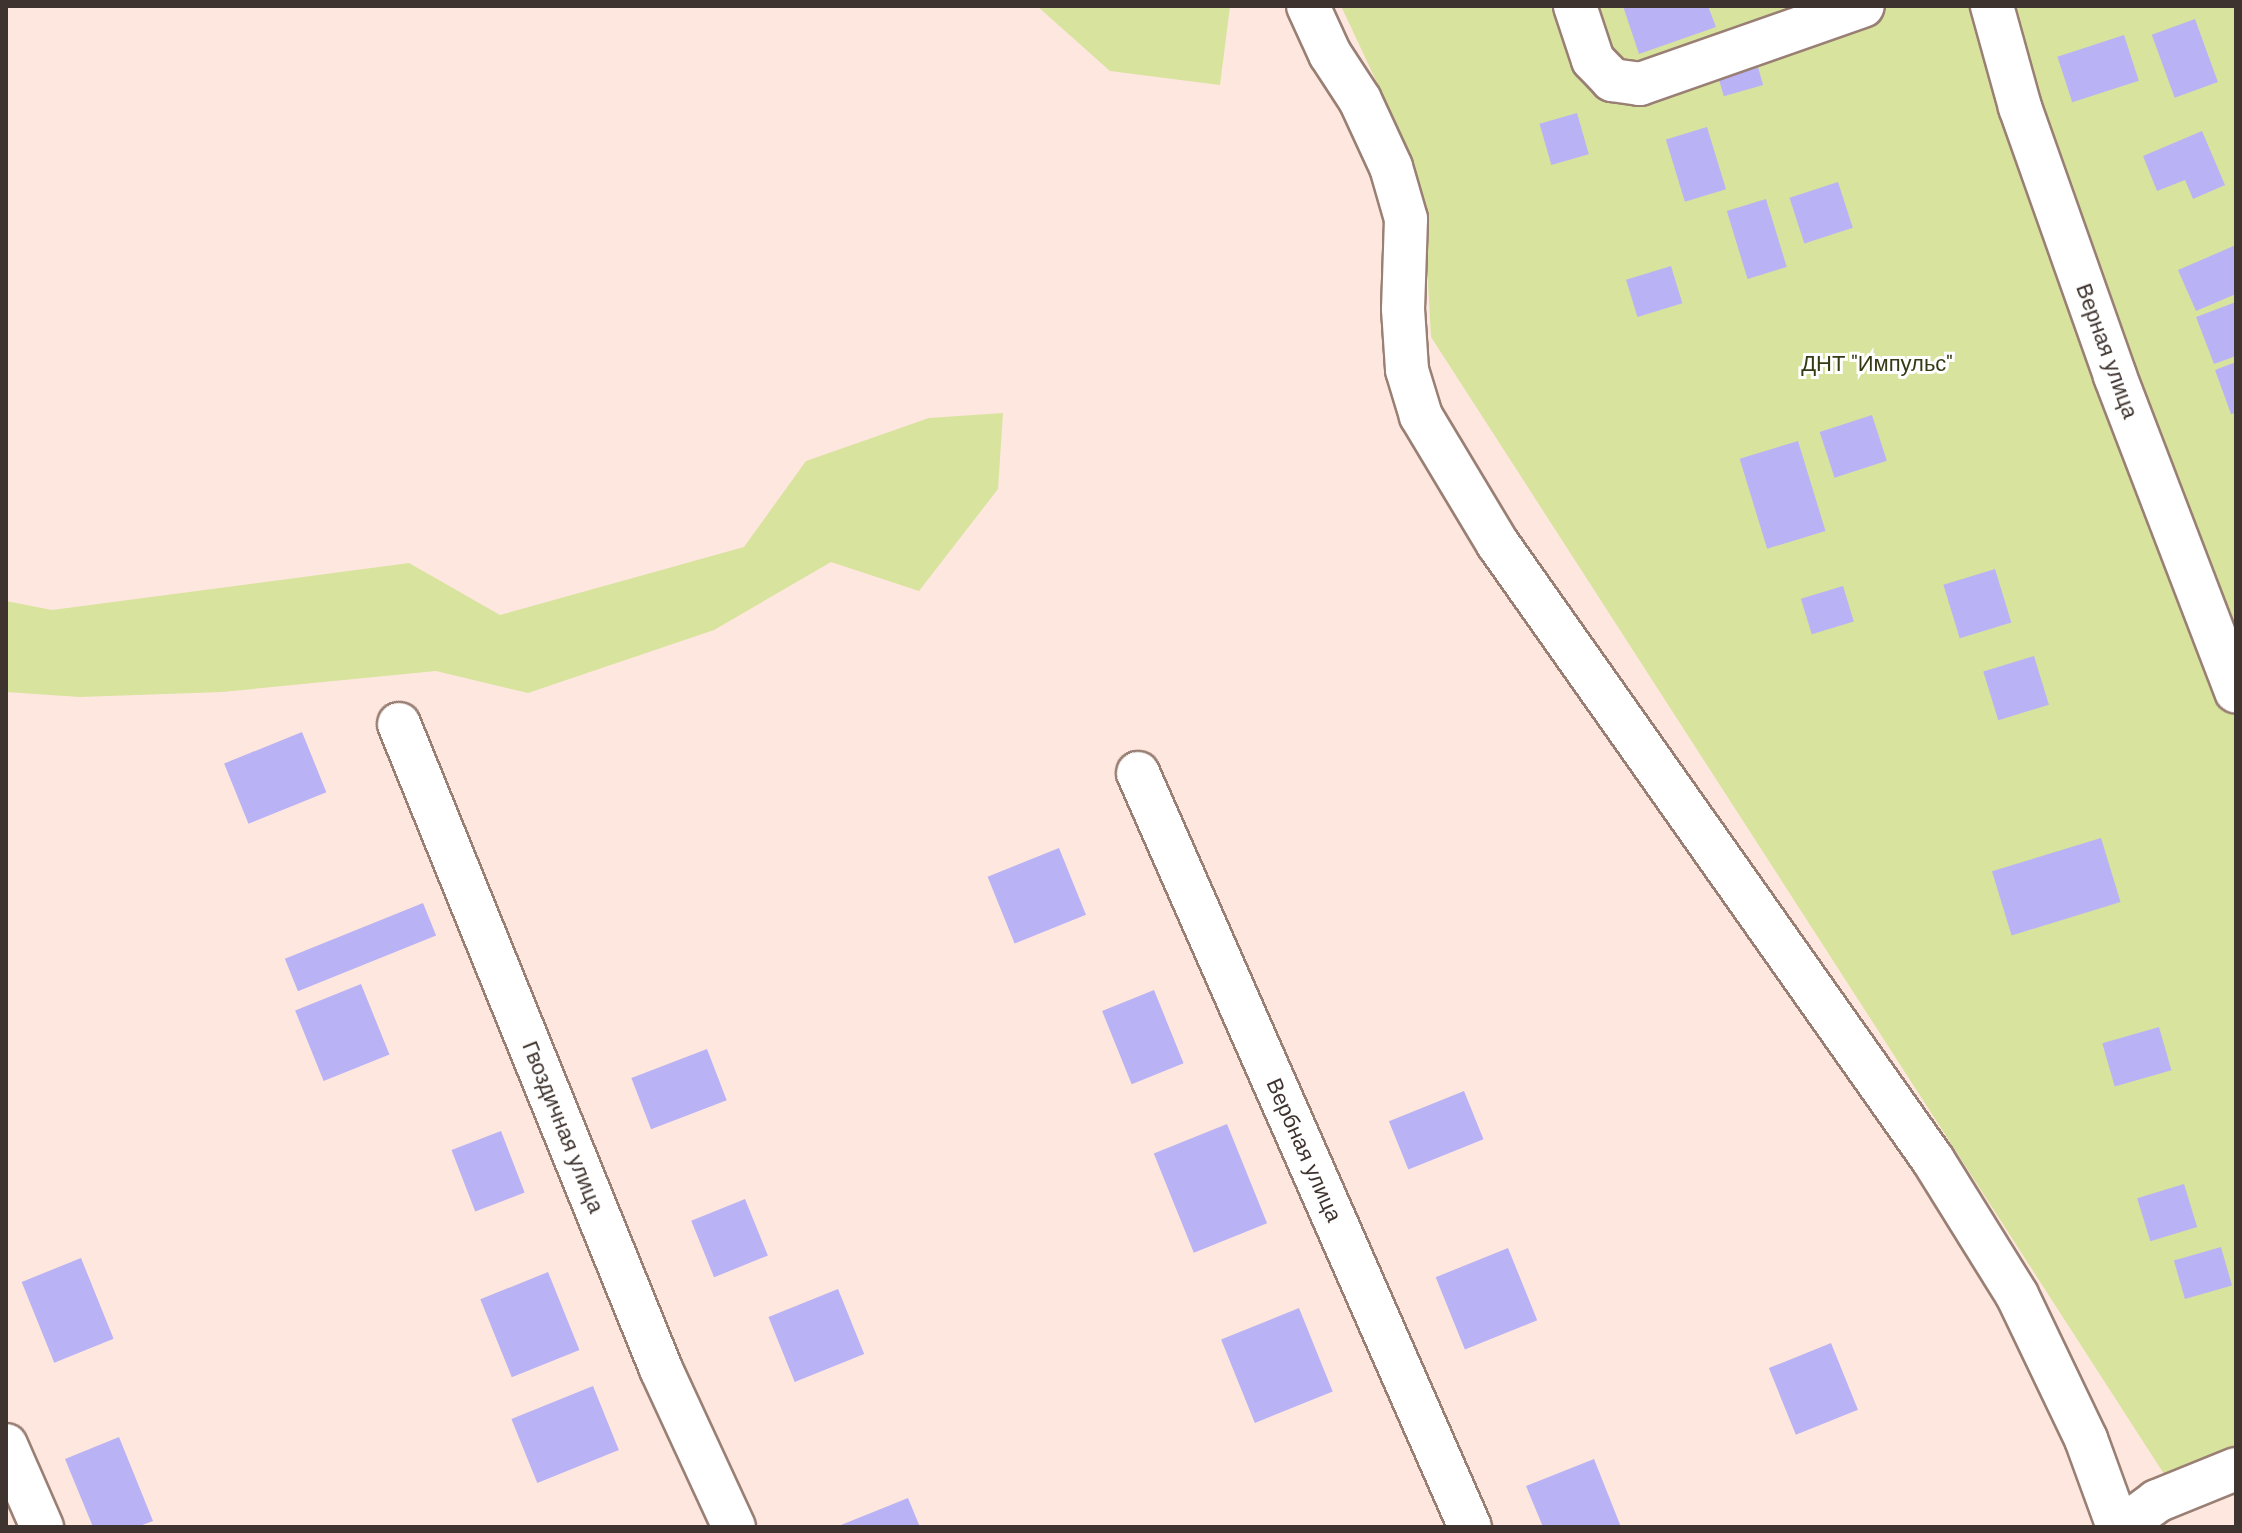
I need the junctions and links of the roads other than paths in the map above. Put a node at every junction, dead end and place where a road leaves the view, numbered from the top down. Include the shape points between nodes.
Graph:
1 (1308, 6) edge
2 (1575, 6) edge
3 (1863, 6) edge
4 (1992, 6) edge
5 (2236, 692) edge
6 (399, 724) dead end
7 (1138, 773) dead end
8 (6, 1445) edge
9 (2236, 1469) edge
10 (42, 1527) edge
11 (734, 1527) edge
12 (1470, 1527) edge
13 (2120, 1527) edge

1 - 13 street via 1372,127 1406,219 1407,370 1421,416 1498,544 1933,1160 2017,1295 2086,1439
2 - 3 street via 1593,60 1612,80 1640,84
4 - 5 street, Верная улица via 2020,107 2115,376
6 - 11 street, Гвоздичная улица via 661,1369
7 - 12 street, Вербная улица
8 - 10 street
9 - 13 street via 2157,1501

